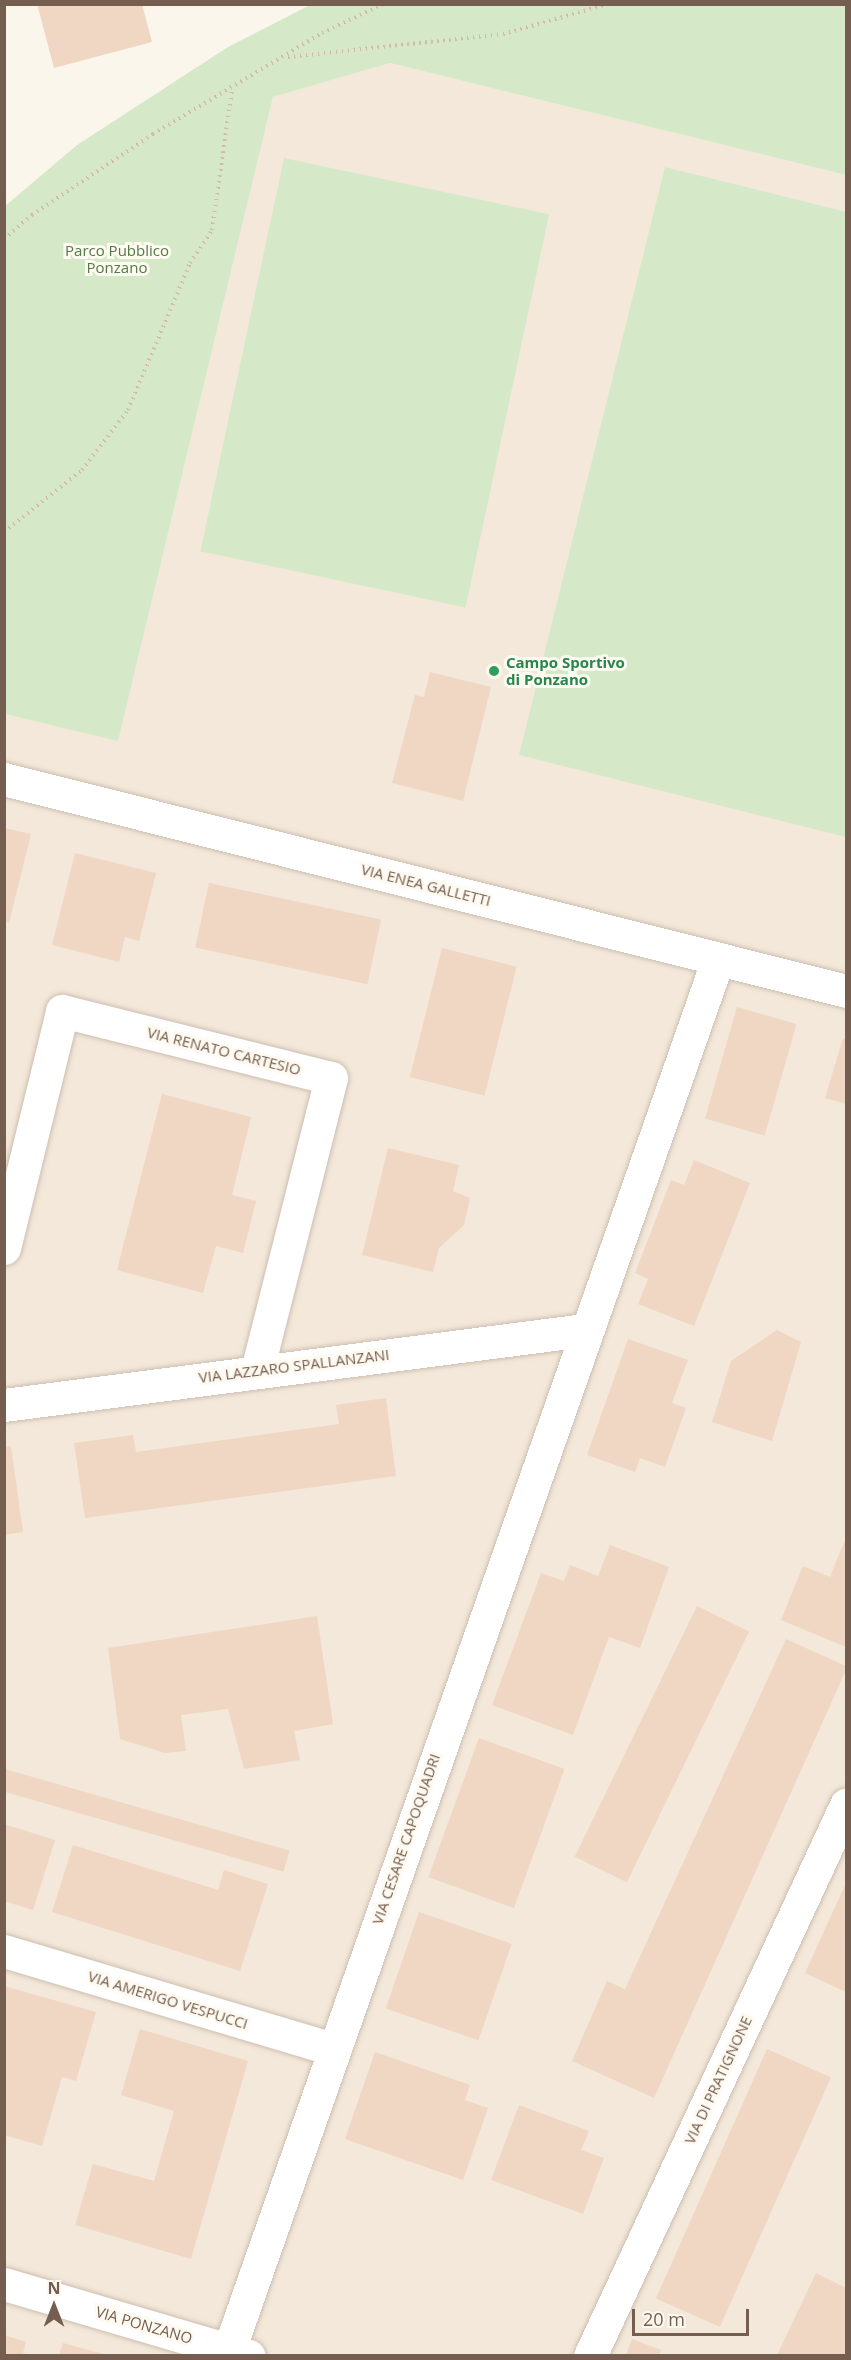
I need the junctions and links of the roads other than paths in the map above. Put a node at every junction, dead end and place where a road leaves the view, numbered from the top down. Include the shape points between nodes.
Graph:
1 (4, 779) edge
2 (718, 959) junction
3 (846, 991) edge
4 (4, 1248) edge
5 (585, 1330) junction
6 (257, 1370) junction
7 (4, 1405) edge
8 (846, 1805) edge
9 (4, 1951) edge
10 (332, 2049) junction
11 (4, 2284) edge
12 (186, 2347) edge
13 (239, 2353) edge
14 (590, 2355) edge

1 - 2 street, VIA ENEA GALLETTI
2 - 3 street, VIA ENEA GALLETTI
2 - 5 street, VIA CESARE CAPOQUADRI
4 - 6 street, VIA RENATO CARTESIO via 62,1011 331,1078
5 - 6 street, VIA LAZZARO SPALLANZANI
5 - 10 street, VIA CESARE CAPOQUADRI
6 - 7 street, VIA LAZZARO SPALLANZANI
8 - 14 street, VIA DI PRATIGNONE
9 - 10 street, VIA AMERIGO VESPUCCI
10 - 13 street, VIA CESARE CAPOQUADRI
11 - 12 street, VIA PONZANO
12 - 13 street, VIA PONZANO

